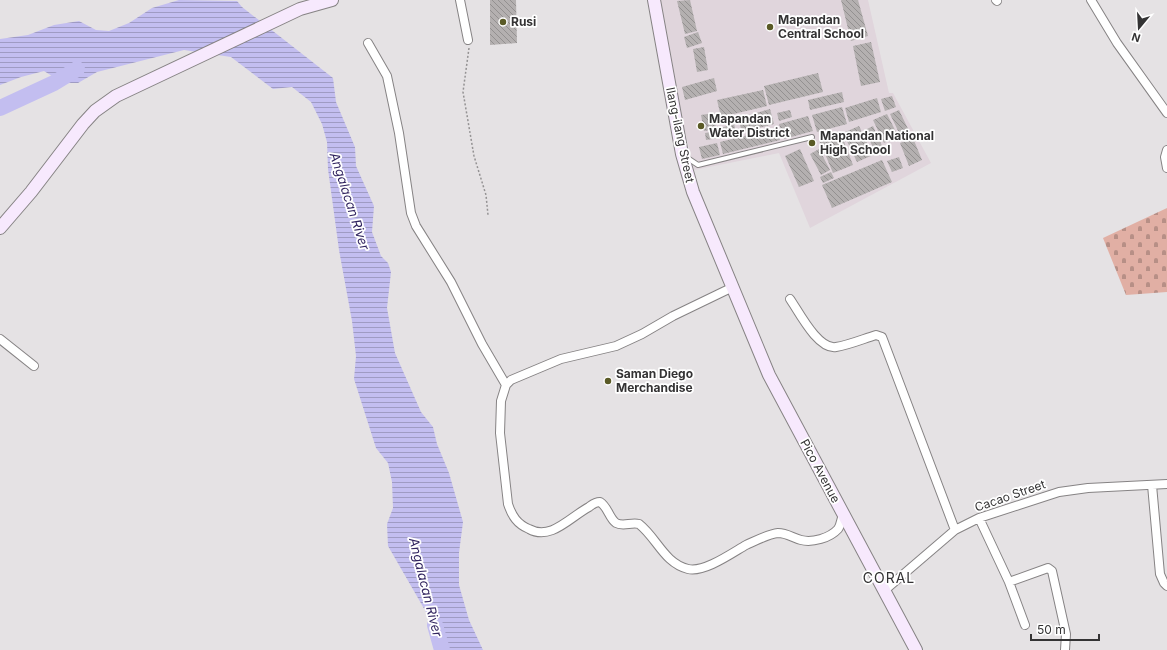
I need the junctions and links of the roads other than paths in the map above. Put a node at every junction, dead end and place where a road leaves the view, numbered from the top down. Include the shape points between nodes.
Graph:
1 (332, 0) edge
2 (460, 0) edge
3 (654, 0) edge
4 (1091, 0) edge
5 (468, 40) road end
6 (368, 43) dead end
7 (1167, 114) edge
8 (812, 137) dead end
9 (1167, 150) edge
10 (682, 154) junction
11 (1167, 168) edge
12 (0, 228) edge
13 (733, 287) junction
14 (790, 299) dead end
15 (0, 339) edge
16 (34, 366) dead end
17 (506, 385) junction
18 (1167, 484) edge
19 (1152, 485) junction
20 (843, 514) junction
21 (979, 518) junction
22 (955, 530) junction
23 (1009, 582) junction
24 (1167, 586) edge
25 (885, 590) junction
26 (1025, 625) dead end
27 (916, 650) edge
28 (1065, 650) edge

1 - 12 street via 300,9 116,96 83,124
2 - 5 street
3 - 10 street, Ilang-ilang Street
4 - 7 street via 1117,43
6 - 17 street via 388,76 410,213 451,282
8 - 10 lane via 698,165
9 - 11 street
10 - 13 street, Ilang-ilang Street via 693,192
13 - 17 street via 616,346 561,359 511,380
13 - 20 street, Pico Avenue via 769,375
14 - 22 street via 817,338 826,345 836,347 876,335 882,338
15 - 16 street
17 - 20 street via 501,401 500,434 508,504 512,515 531,531 541,534 550,532 581,511 600,502 615,522 639,524 674,562 688,569 697,570 772,534 789,535 801,540 820,539 836,530
18 - 19 street, Cacao Street
19 - 21 street, Cacao Street via 1059,492
19 - 24 street via 1160,574
20 - 25 street, Pico Avenue
21 - 22 street, Cacao Street
21 - 23 street
22 - 25 street, Cacao Street
23 - 26 street
23 - 28 street via 1048,568 1052,571 1066,634
25 - 27 street, Pico Avenue

